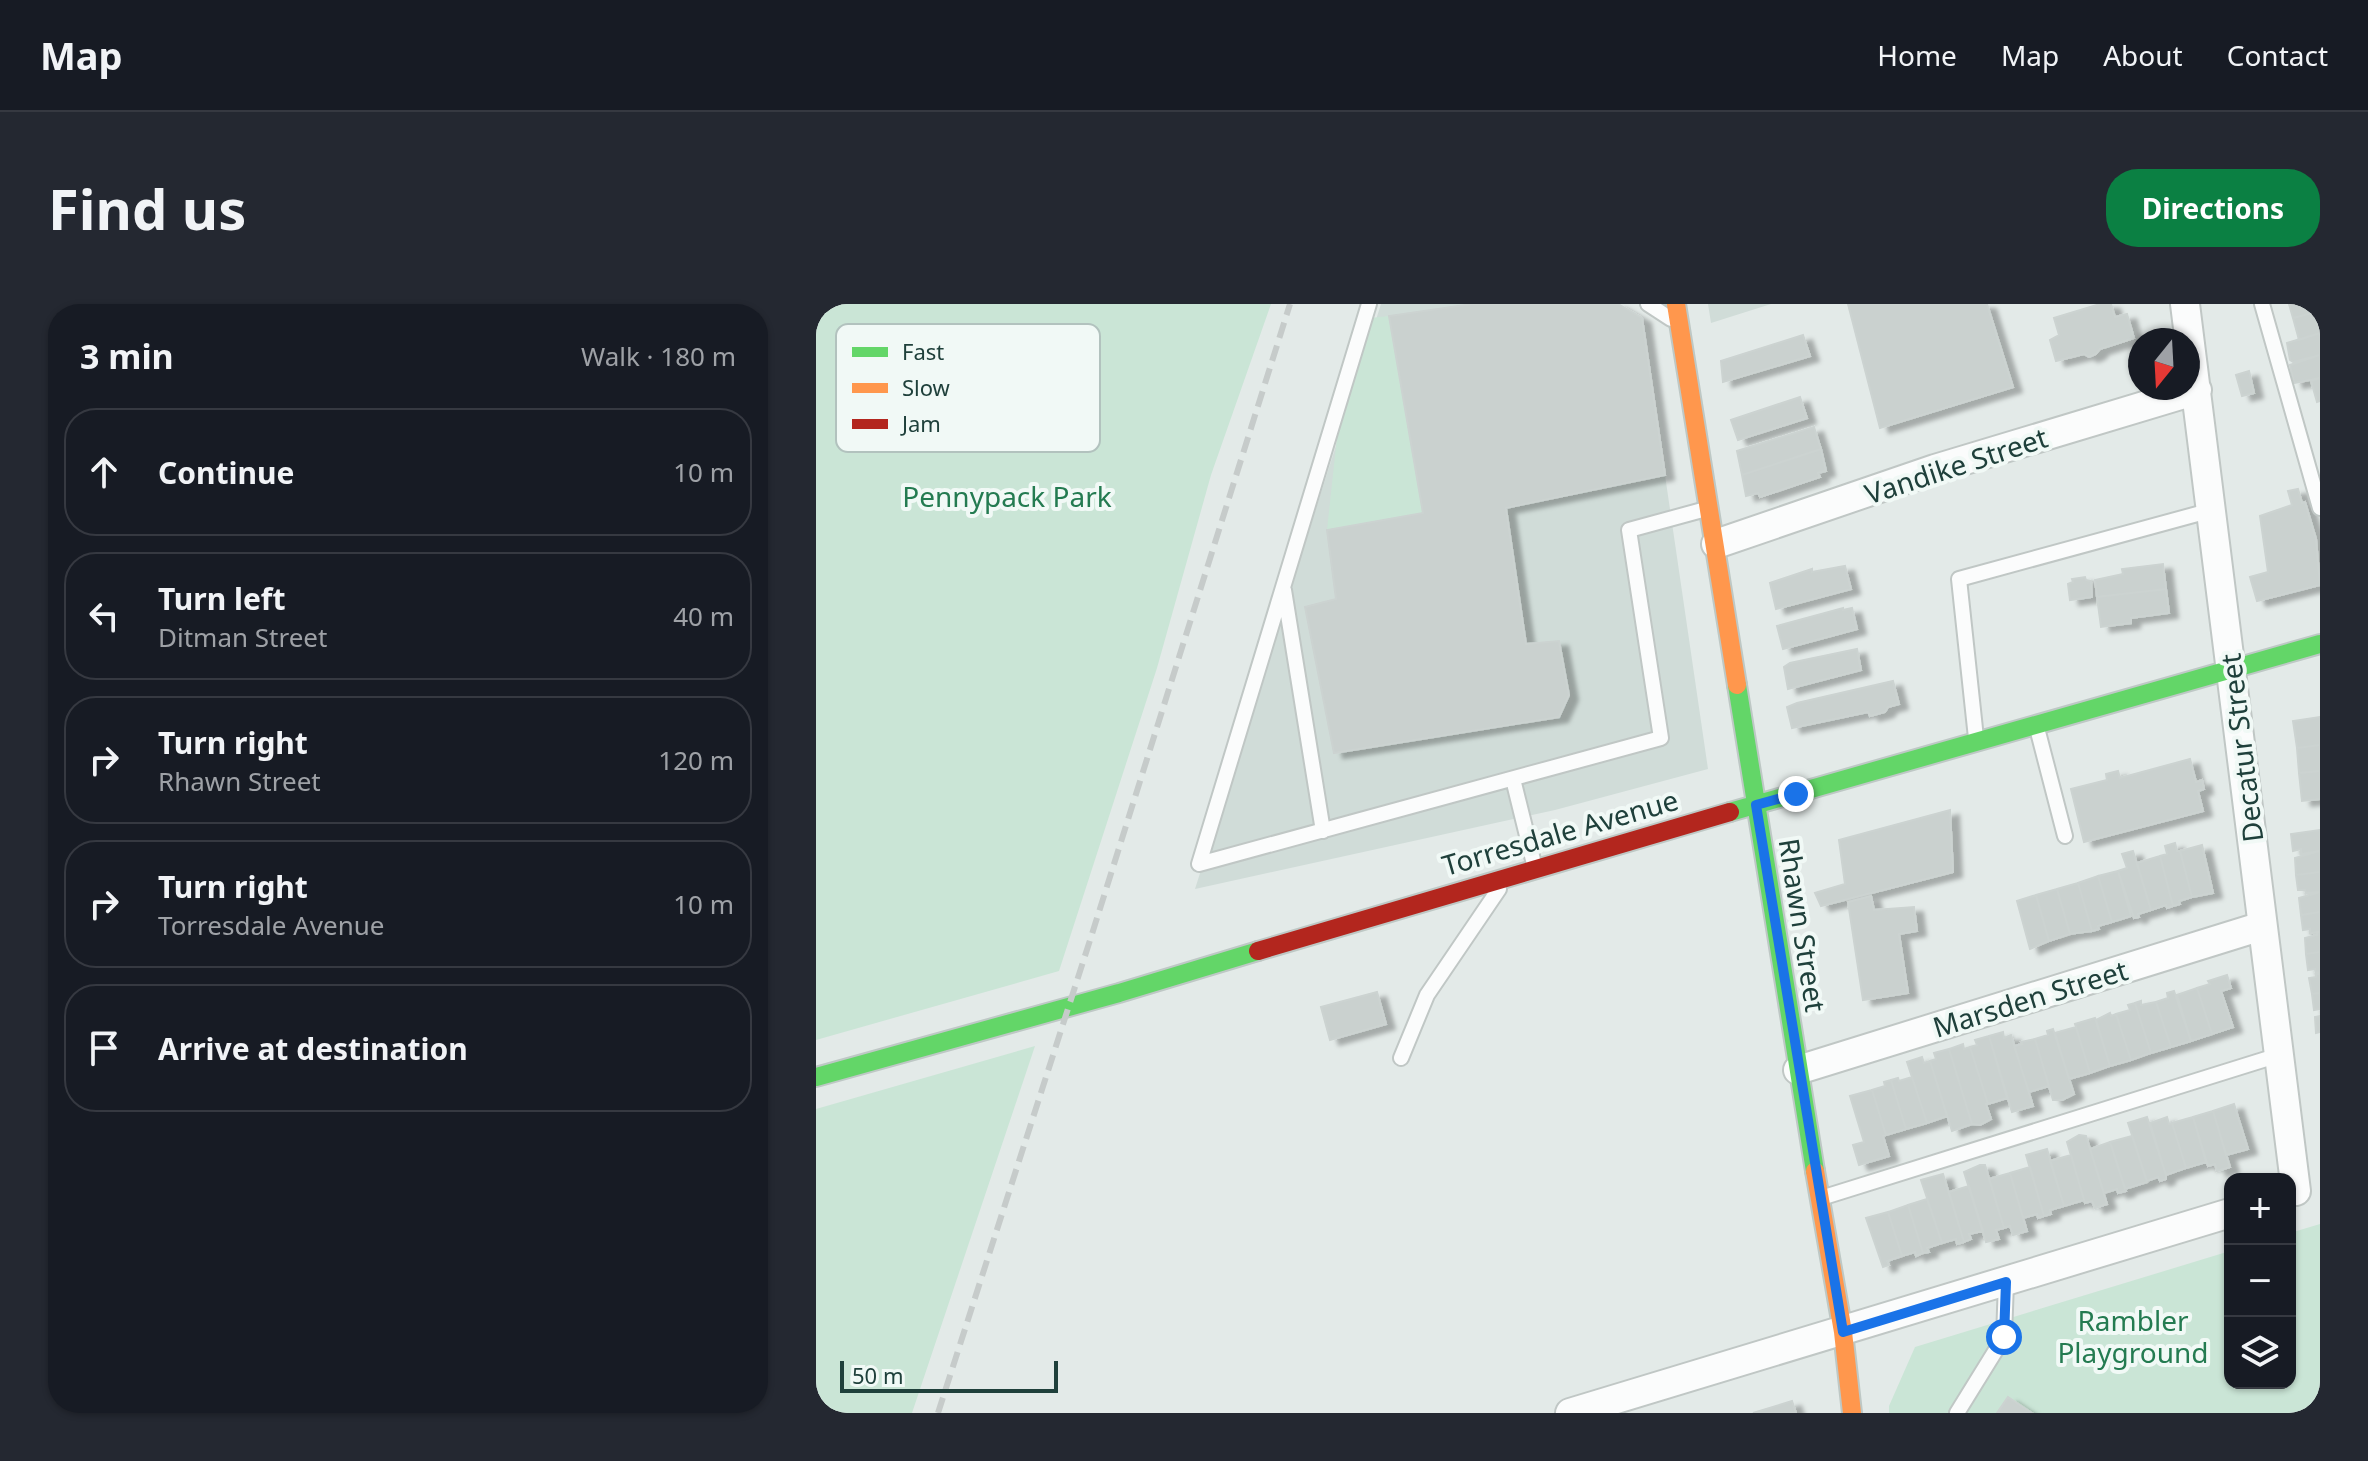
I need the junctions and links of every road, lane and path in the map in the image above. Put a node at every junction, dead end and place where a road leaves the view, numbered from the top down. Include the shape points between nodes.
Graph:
1 (1369, 304) edge
2 (1648, 304) edge
3 (1676, 304) edge
4 (2185, 304) edge
5 (2262, 304) edge
6 (1680, 325) junction
7 (2188, 328) edge
8 (2164, 400) edge
9 (2198, 400) edge
10 (1710, 508) junction
11 (2320, 508) edge
12 (2212, 510) junction
13 (1716, 544) junction
14 (1284, 586) junction
15 (2320, 644) edge
16 (2232, 669) junction
17 (2036, 725) junction
18 (1977, 743) junction
19 (1513, 779) junction
20 (1756, 805) junction
21 (1323, 831) junction
22 (2065, 836) dead end
23 (1535, 868) junction
24 (1508, 876) junction
25 (2262, 926) junction
26 (2279, 1055) junction
27 (1401, 1058) dead end
28 (1798, 1070) junction
29 (816, 1077) edge
30 (2302, 1190) edge
31 (1820, 1198) junction
32 (2224, 1215) edge
33 (2006, 1282) junction
34 (1843, 1332) junction
35 (1570, 1413) edge
36 (1852, 1413) edge
37 (1957, 1413) edge

1 - 14 lane
2 - 6 lane
3 - 6 street, Rhawn Street
4 - 7 street, Decatur Street
5 - 11 lane
6 - 10 street, Rhawn Street
8 - 13 street, Vandike Street via 1935,469
9 - 12 street, Decatur Street
10 - 13 street, Rhawn Street
10 - 19 lane via 1629,530 1661,738
12 - 16 street, Decatur Street
12 - 18 lane via 1959,579
13 - 20 street, Rhawn Street
14 - 21 lane
14 - 21 lane via 1199,864
15 - 16 street, Torresdale Avenue
16 - 17 street, Torresdale Avenue
16 - 25 street, Decatur Street
17 - 18 street, Torresdale Avenue
17 - 22 lane
18 - 20 street, Torresdale Avenue
19 - 21 lane
19 - 23 lane
20 - 23 street, Torresdale Avenue
20 - 28 street, Rhawn Street
23 - 24 street, Torresdale Avenue
24 - 27 lane via 1427,995
24 - 29 street, Torresdale Avenue
25 - 26 street, Decatur Street
25 - 28 street, Marsden Street
26 - 30 street, Decatur Street
26 - 31 lane
28 - 31 street, Rhawn Street
31 - 34 street, Rhawn Street
32 - 33 street
33 - 34 street
33 - 37 lane via 2004,1337
34 - 35 street
34 - 36 street, Rhawn Street

